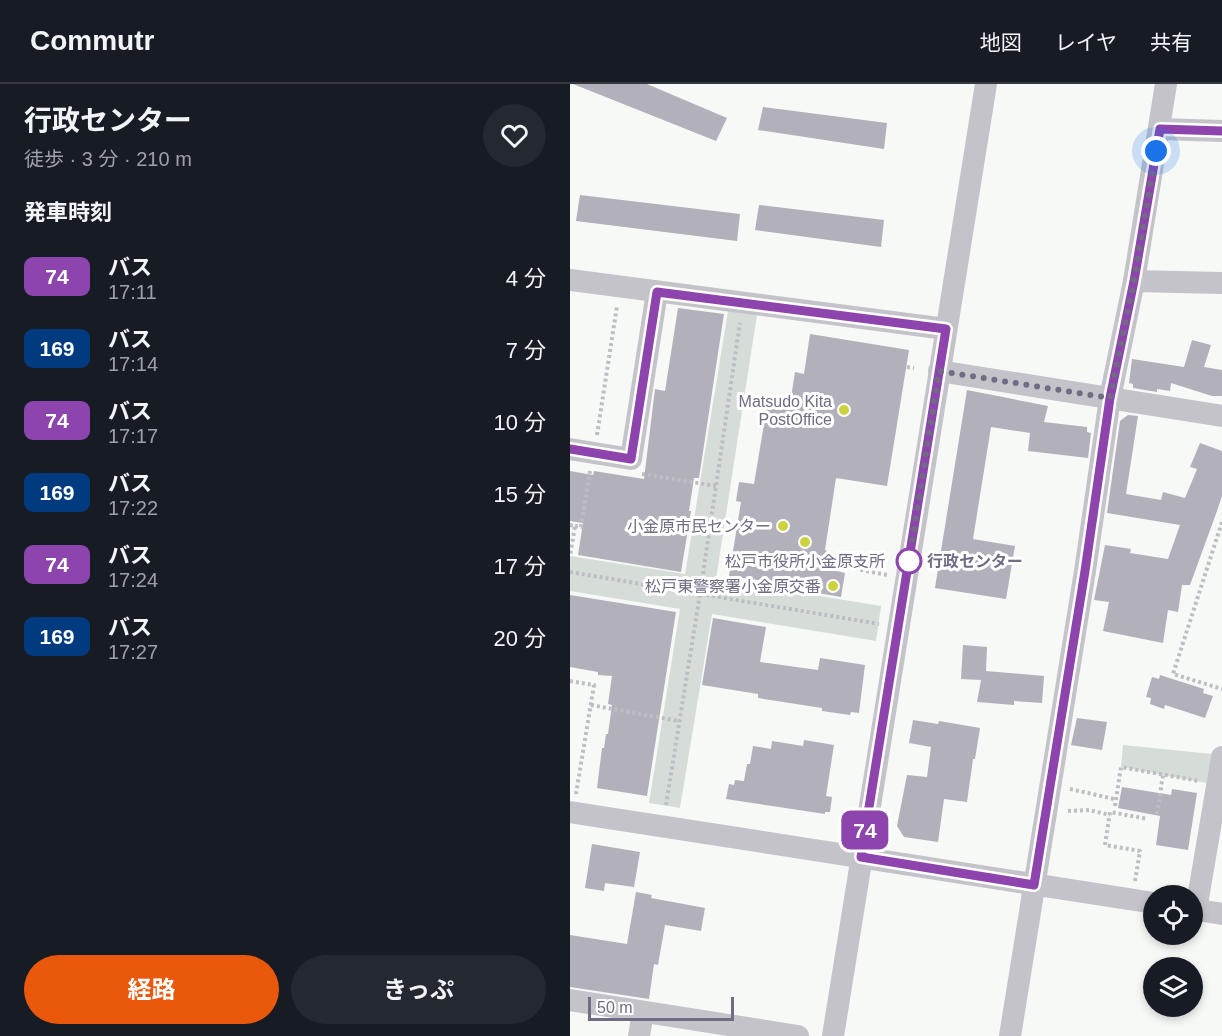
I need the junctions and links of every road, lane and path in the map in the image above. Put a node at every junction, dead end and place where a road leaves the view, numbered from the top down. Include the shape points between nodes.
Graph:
1 (986, 84) edge
2 (1166, 84) edge
3 (1160, 129) junction
4 (1222, 131) edge
5 (570, 280) edge
6 (1134, 281) junction
7 (1222, 284) edge
8 (657, 292) junction
9 (743, 303) junction
10 (946, 329) junction
11 (907, 367) dead end
12 (914, 368) dead end
13 (939, 371) junction
14 (1110, 398) junction
15 (1222, 416) edge
16 (570, 449) edge
17 (592, 465) dead end
18 (1222, 522) edge
19 (573, 525) edge
20 (570, 556) edge
21 (825, 563) dead end
22 (570, 572) edge
23 (887, 574) dead end
24 (700, 594) junction
25 (879, 624) dead end
26 (570, 681) edge
27 (1222, 689) edge
28 (591, 705) junction
29 (680, 721) junction
30 (1222, 757) edge
31 (1163, 775) junction
32 (1217, 785) junction
33 (1048, 793) junction
34 (1114, 799) dead end
35 (666, 805) dead end
36 (1115, 806) dead end
37 (1068, 811) dead end
38 (572, 812) edge
39 (1110, 814) junction
40 (1157, 814) dead end
41 (1148, 819) dead end
42 (861, 857) junction
43 (1135, 882) dead end
44 (1034, 885) junction
45 (1199, 885) edge
46 (1143, 901) edge
47 (1203, 911) edge
48 (1222, 914) edge
49 (570, 1000) edge
50 (643, 1012) junction
51 (639, 1036) edge
52 (798, 1036) edge
53 (833, 1036) edge
54 (1011, 1036) edge

1 - 10 street
2 - 3 street
3 - 4 street
3 - 6 street
5 - 8 street
6 - 7 street
6 - 14 street
8 - 9 street
8 - 16 street via 631,459
9 - 10 street
9 - 24 path
10 - 13 street
11 - 12 path
13 - 14 street
13 - 42 street
14 - 15 street
14 - 33 street
17 - 19 path via 581,527
18 - 27 path via 1173,674
19 - 20 path
21 - 23 path
22 - 24 path
24 - 25 path
24 - 29 path
26 - 28 path via 594,685
28 - 29 path
28 - 38 path
29 - 35 path
30 - 32 street
31 - 32 path
31 - 36 path via 1121,767
31 - 40 path
32 - 45 street
33 - 34 path via 1067,788
33 - 44 street
37 - 39 path
38 - 42 street
39 - 41 path
39 - 43 path via 1105,845 1140,851
42 - 44 street
42 - 53 street
44 - 46 street
44 - 54 street
47 - 48 street
49 - 50 street
50 - 51 street
50 - 52 street

